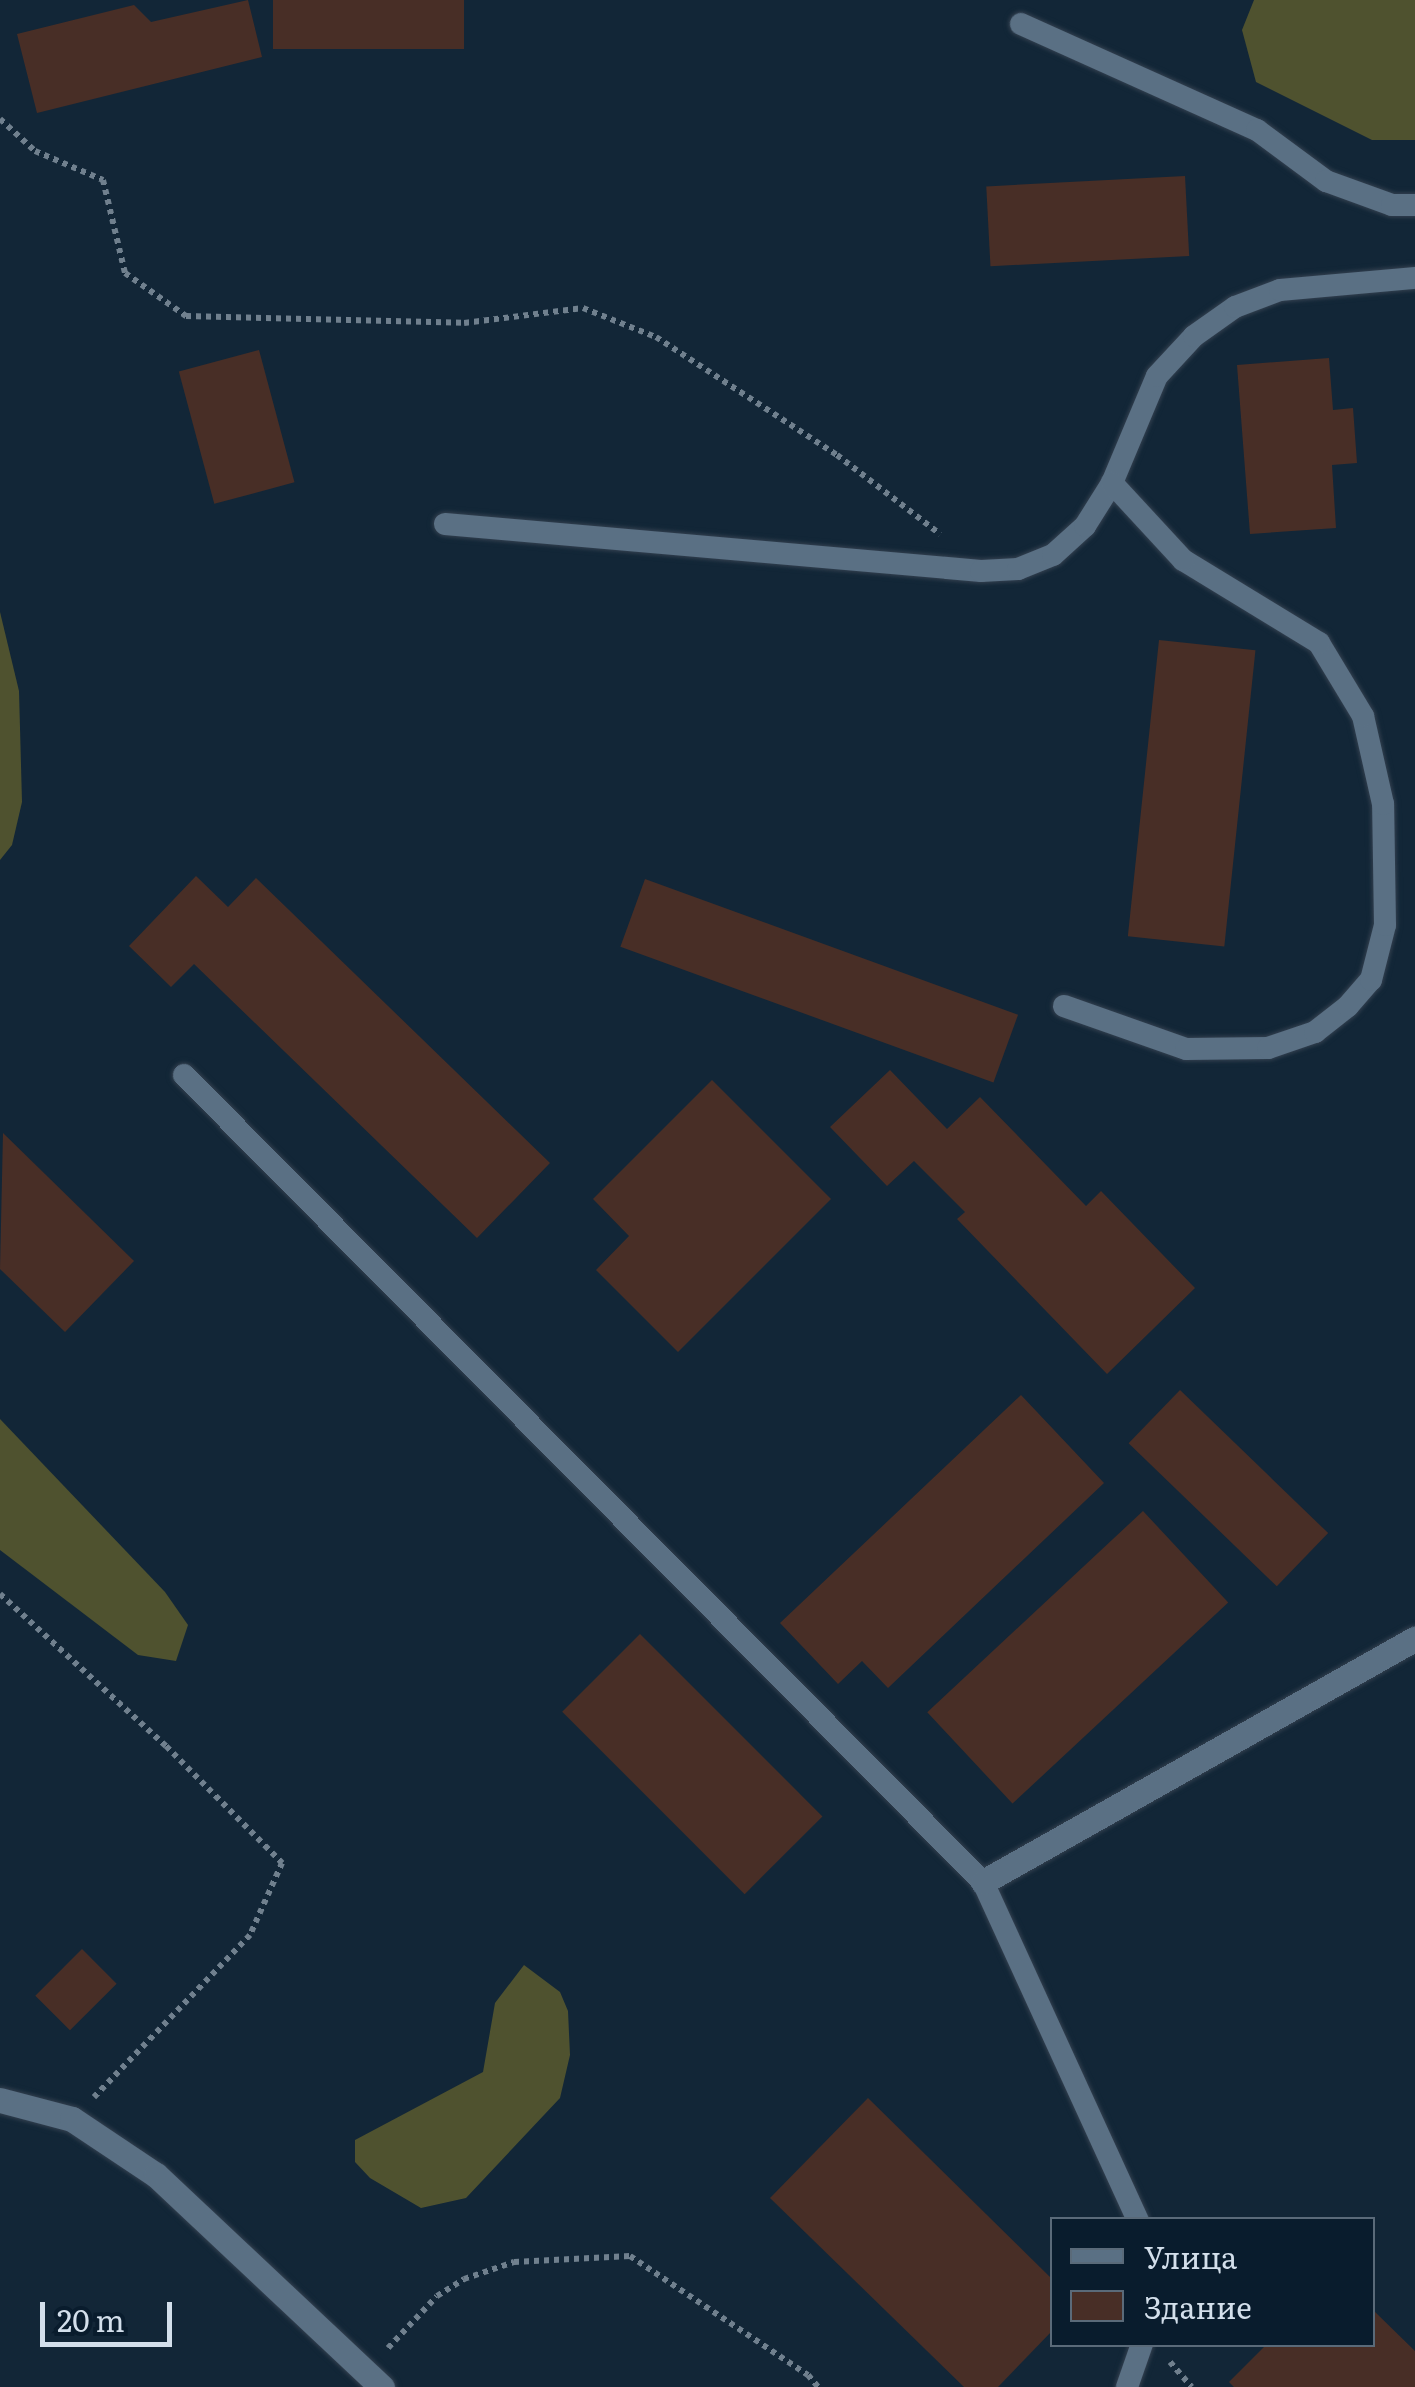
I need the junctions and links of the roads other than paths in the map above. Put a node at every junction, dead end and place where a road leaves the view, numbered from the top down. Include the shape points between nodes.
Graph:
1 (1021, 24) dead end
2 (1415, 206) edge
3 (1415, 278) edge
4 (1112, 483) junction
5 (445, 524) dead end
6 (1064, 1006) dead end
7 (184, 1076) dead end
8 (1415, 1639) edge
9 (982, 1882) junction
10 (0, 2100) edge
11 (1137, 2217) edge
12 (1141, 2347) edge
13 (374, 2379) edge
14 (1128, 2387) edge

1 - 2 lane via 1257,130 1326,181 1392,206
3 - 4 lane via 1280,290 1236,307 1194,336 1157,376
4 - 5 lane via 1086,526 1053,556 1018,569 981,572
4 - 6 lane via 1183,560 1319,644 1363,716 1383,804 1385,925 1371,980 1348,1006 1315,1032 1268,1048 1186,1049
7 - 9 lane
8 - 9 street
9 - 11 lane
10 - 13 street via 72,2119 156,2174
12 - 14 lane

